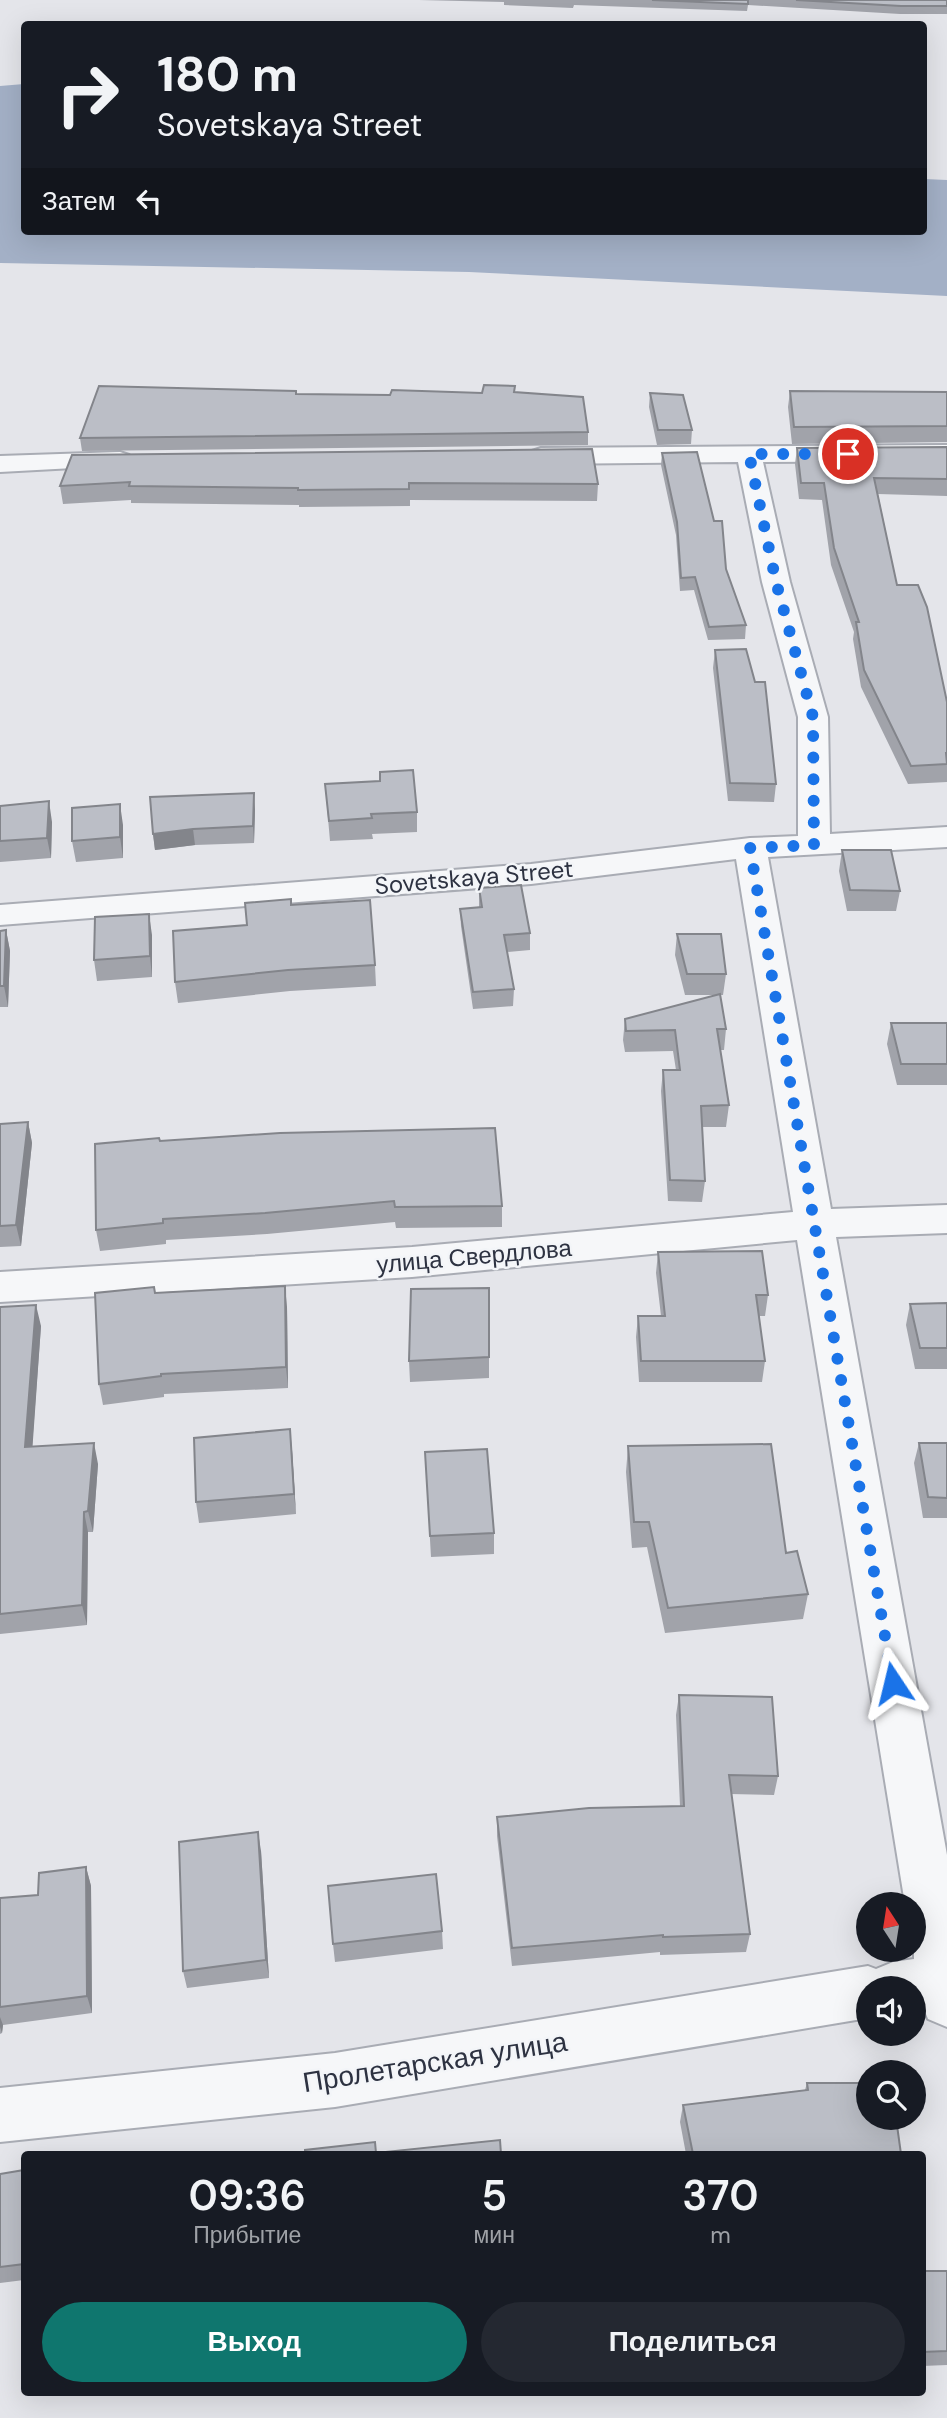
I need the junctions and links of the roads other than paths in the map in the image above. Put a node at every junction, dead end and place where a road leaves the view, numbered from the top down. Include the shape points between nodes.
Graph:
1 (947, 453) edge
2 (749, 454) junction
3 (514, 456) edge
4 (142, 459) edge
5 (0, 464) edge
6 (947, 837) edge
7 (814, 845) junction
8 (750, 848) junction
9 (0, 915) edge
10 (947, 1219) edge
11 (816, 1224) junction
12 (0, 1287) edge
13 (926, 1987) edge
14 (946, 1987) edge
15 (856, 1994) edge
16 (0, 2115) edge

1 - 2 street
2 - 3 street
2 - 7 street via 776,582 813,717
4 - 5 street
6 - 7 street, Sovetskaya Street
7 - 8 street, Sovetskaya Street
8 - 9 street, Sovetskaya Street via 531,874
8 - 11 street
10 - 11 street, улица Свердлова
11 - 12 street, улица Свердлова via 412,1262
11 - 14 street
13 - 14 street
15 - 16 street, Пролетарская улица via 335,2080

